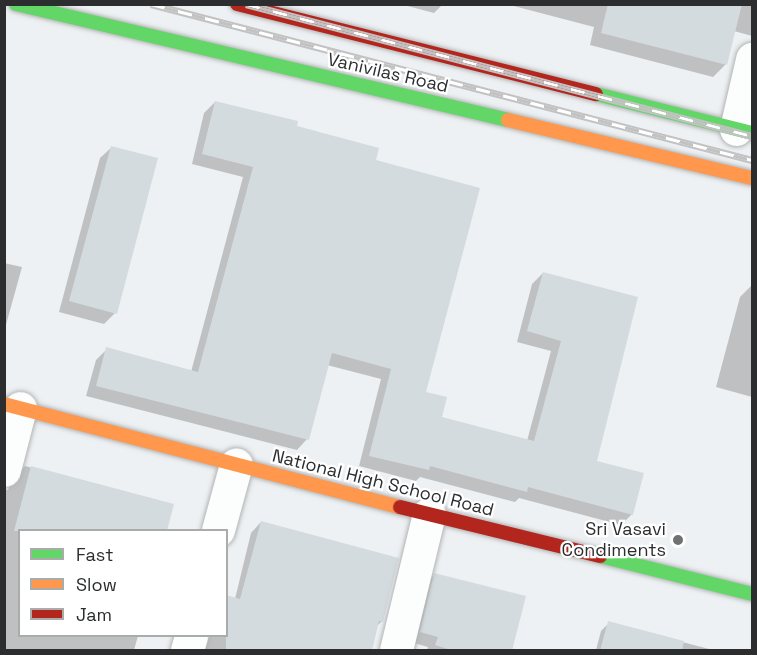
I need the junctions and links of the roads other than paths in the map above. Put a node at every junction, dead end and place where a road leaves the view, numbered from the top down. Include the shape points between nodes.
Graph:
1 (16, 4) edge
2 (237, 4) edge
3 (753, 59) edge
4 (744, 131) edge
5 (753, 178) edge
6 (12, 406) edge
7 (236, 464) junction
8 (4, 470) edge
9 (429, 514) junction
10 (219, 529) edge
11 (753, 594) edge
12 (396, 651) edge

1 - 5 main road, Vanivilas Road
2 - 4 main road, Vanivilas Road
3 - 4 street
6 - 7 main road, National High School Road
6 - 8 street
7 - 9 main road, National High School Road
7 - 10 street
9 - 11 main road, National High School Road
9 - 12 street

